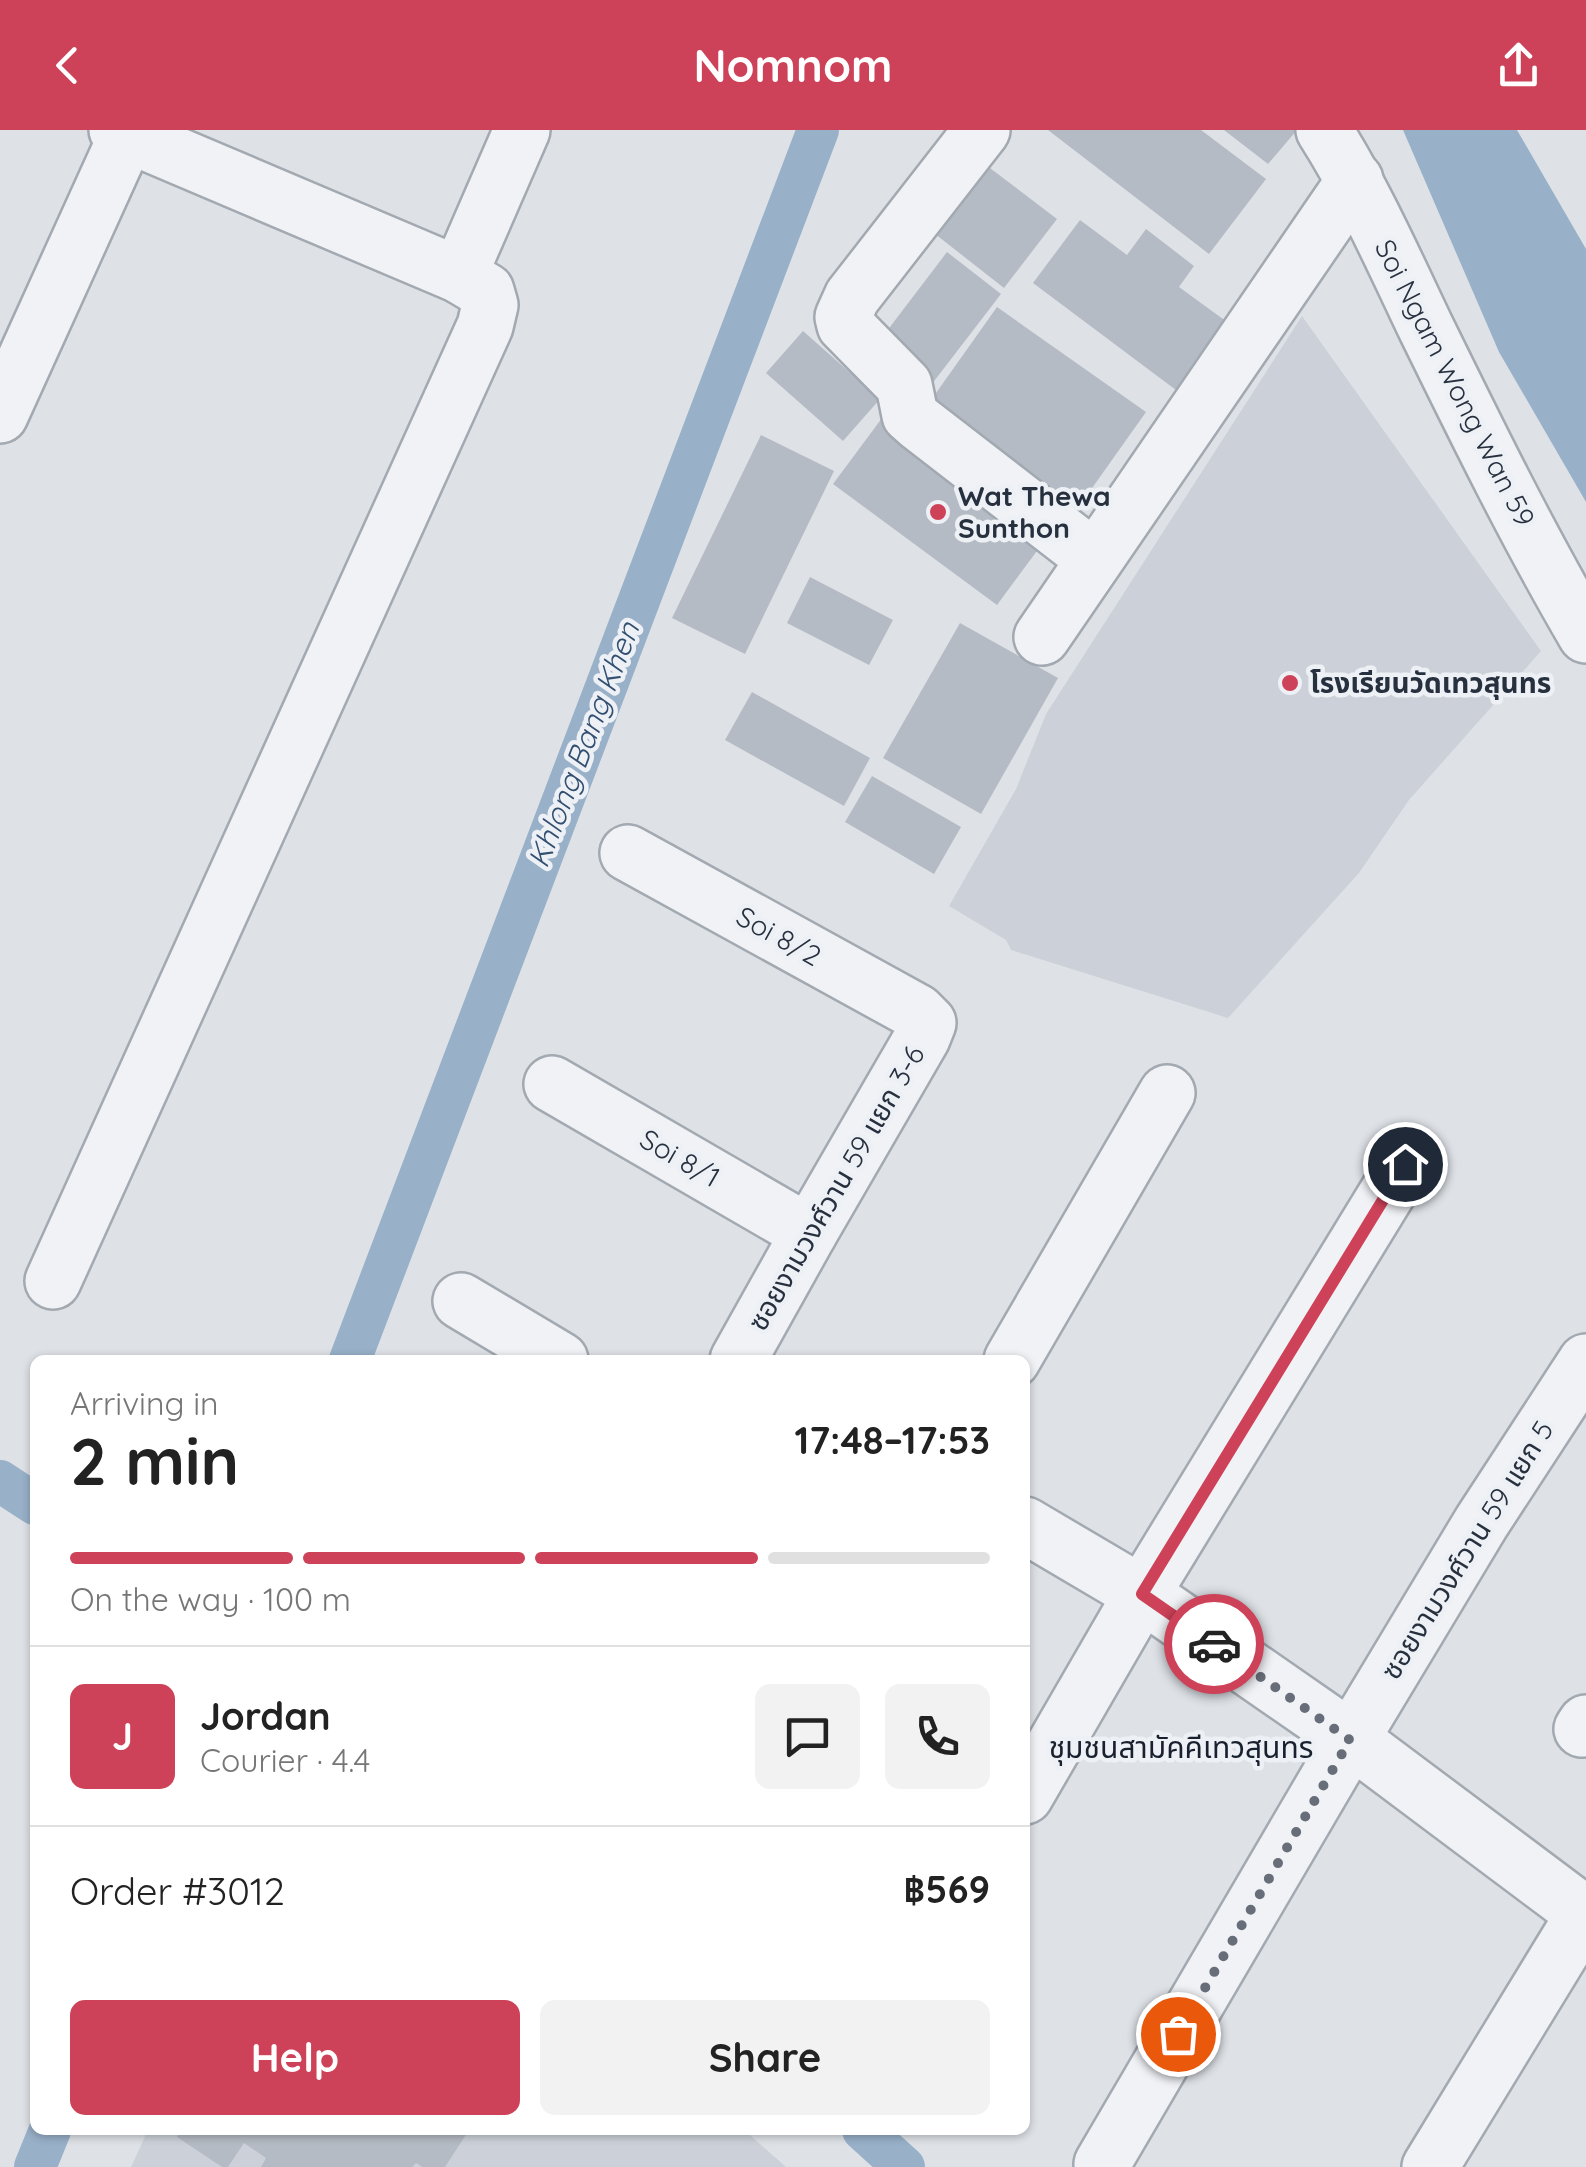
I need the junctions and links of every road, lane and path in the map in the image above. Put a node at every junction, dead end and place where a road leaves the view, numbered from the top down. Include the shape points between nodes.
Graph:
1 (522, 130) edge
2 (982, 130) edge
3 (1324, 130) edge
4 (122, 133) edge
5 (1355, 180) junction
6 (459, 275) junction
7 (0, 415) edge
8 (1095, 558) junction
9 (1586, 635) edge
10 (1042, 637) dead end
11 (628, 853) dead end
12 (928, 1022) joint
13 (552, 1084) dead end
14 (1167, 1093) dead end
15 (1405, 1164) dead end
16 (808, 1232) junction
17 (53, 1281) dead end
18 (461, 1301) dead end
19 (552, 1355) edge
20 (746, 1355) edge
21 (1015, 1355) edge
22 (1586, 1362) edge
23 (1030, 1528) edge
24 (1142, 1594) junction
25 (1350, 1740) junction
26 (1030, 1787) edge
27 (1585, 1914) edge
28 (1102, 2164) dead end
29 (1430, 2167) edge

1 - 6 street
2 - 8 street via 852,298 845,325 904,385 919,424
3 - 5 street, Soi Ngam Wong Wan 59
4 - 6 street
4 - 7 street
5 - 8 street
5 - 9 street, Soi Ngam Wong Wan 59
6 - 17 street via 486,291 485,326
8 - 10 street
11 - 12 street, Soi 8/2
12 - 16 street, ซอยงามวงศ์วาน 59 แยก 3-6
13 - 16 street, Soi 8/1
14 - 21 street
15 - 24 street
16 - 20 street, ซอยงามวงศ์วาน 59 แยก 3-6
18 - 19 street
22 - 25 street, ซอยงามวงศ์วาน 59 แยก 5
23 - 24 street
24 - 25 street
24 - 26 street
25 - 27 street
25 - 28 street, ซอยงามวงศ์วาน 59 แยก 5
27 - 29 street

